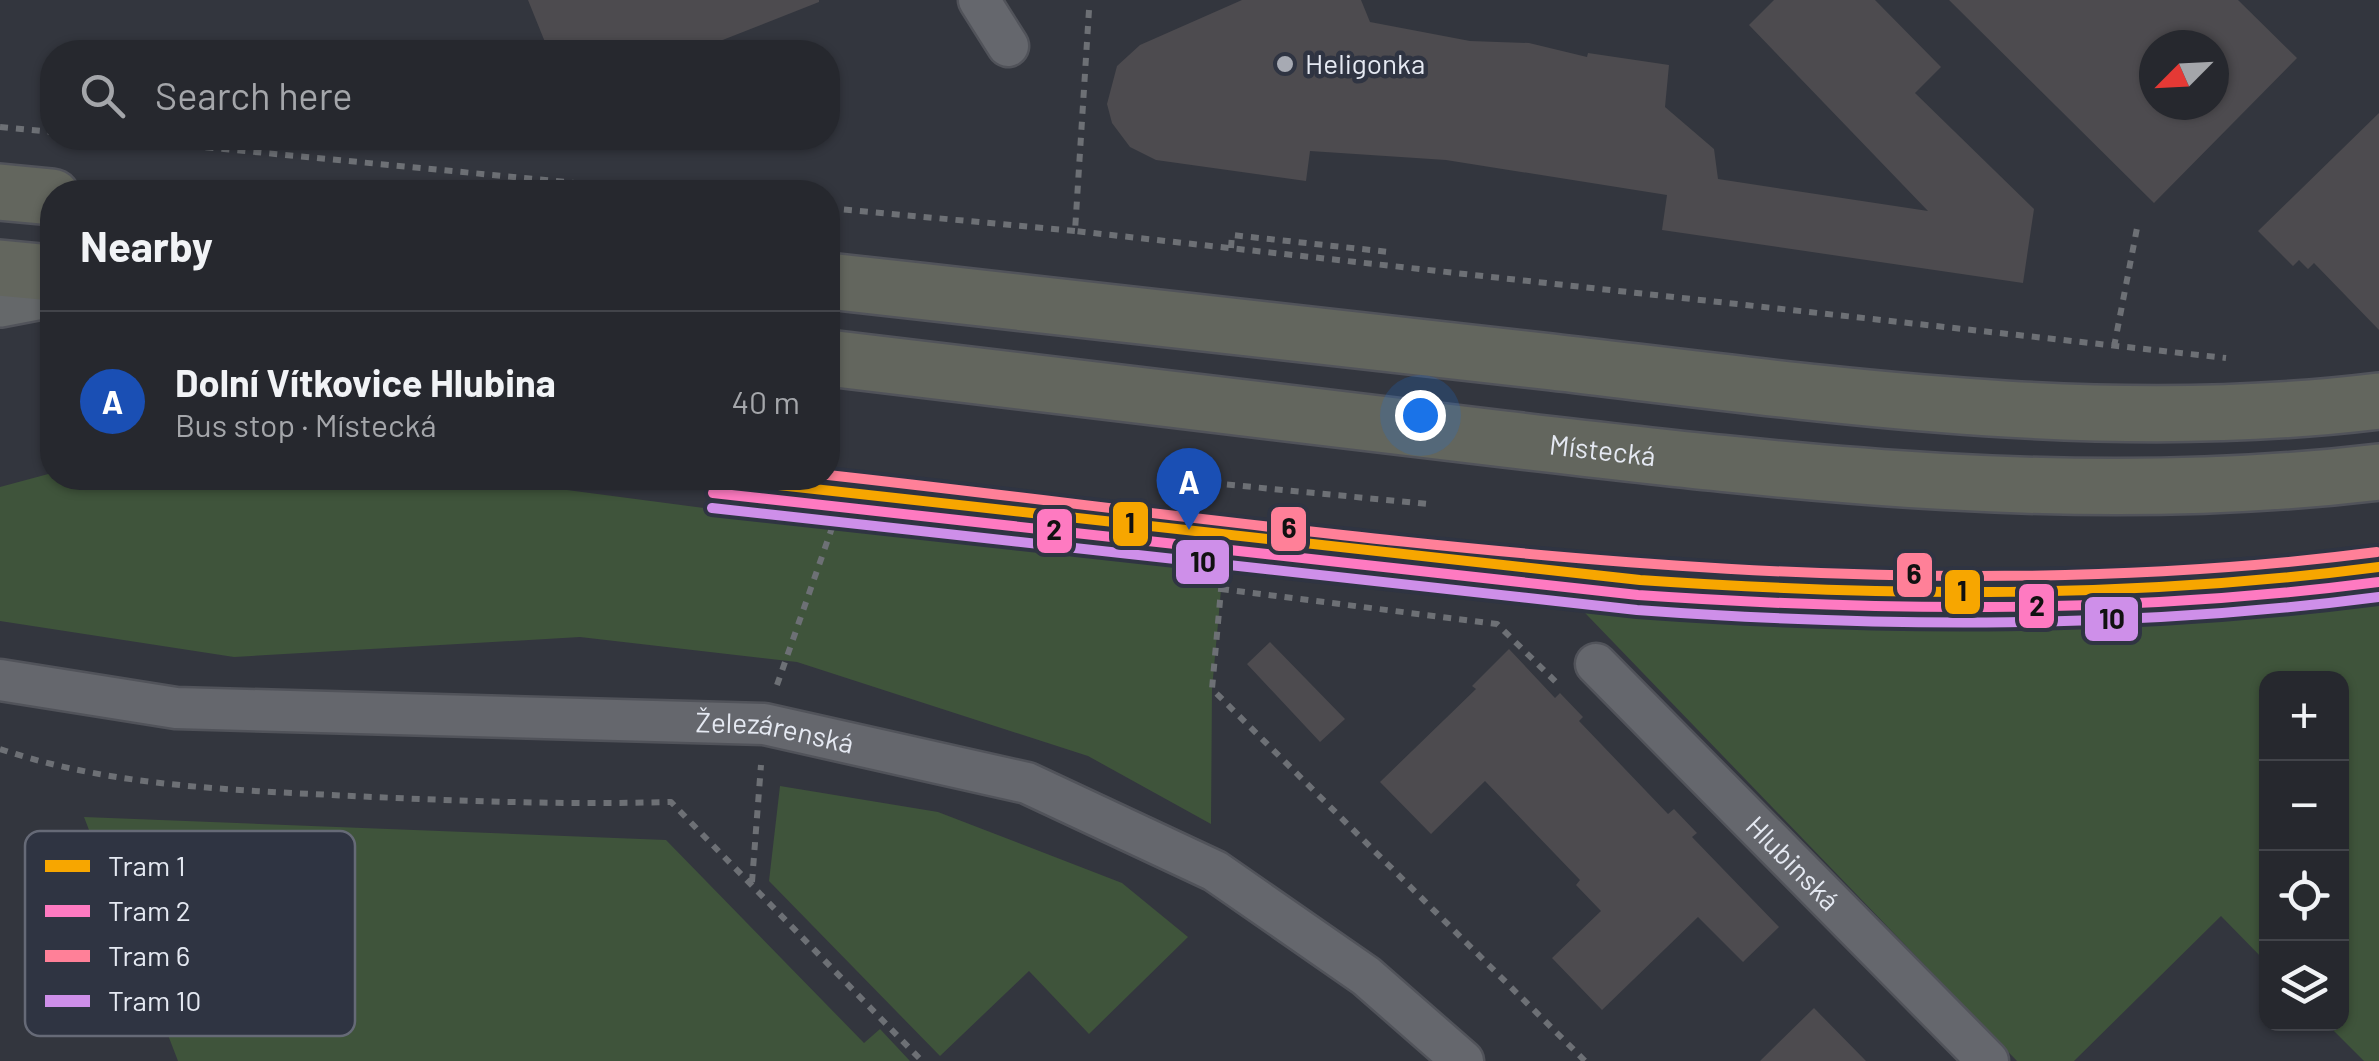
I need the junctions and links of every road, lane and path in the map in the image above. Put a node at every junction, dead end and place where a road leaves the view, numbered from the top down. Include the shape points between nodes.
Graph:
1 (979, 0) edge
2 (1089, 10) dead end
3 (1008, 46) dead end
4 (0, 127) edge
5 (40, 131) edge
6 (234, 150) edge
7 (545, 180) edge
8 (0, 192) edge
9 (40, 196) edge
10 (840, 209) edge
11 (2138, 223) dead end
12 (1076, 231) junction
13 (1231, 248) junction
14 (1389, 252) dead end
15 (0, 268) edge
16 (40, 272) edge
17 (840, 282) edge
18 (40, 292) edge
19 (0, 299) edge
20 (2114, 347) junction
21 (840, 359) edge
22 (2241, 360) dead end
23 (2379, 402) edge
24 (2379, 472) edge
25 (1212, 483) dead end
26 (1428, 504) dead end
27 (1223, 568) junction
28 (1221, 589) junction
29 (1444, 593) dead end
30 (1596, 664) joint
31 (0, 680) edge
32 (764, 724) junction
33 (0, 749) edge
34 (752, 884) junction
35 (922, 1061) edge
36 (1462, 1061) edge
37 (1585, 1061) edge
38 (1988, 1061) edge

1 - 3 street
2 - 12 path
4 - 5 path
6 - 7 path
8 - 9 highway
10 - 12 path
11 - 20 path
12 - 13 path
13 - 14 path via 1232,235
13 - 20 path
15 - 16 highway
17 - 23 highway via 1975,408 2150,414
18 - 19 street
20 - 22 path
21 - 24 highway, Místecká via 1801,472 1997,486 2151,488
25 - 26 path
27 - 28 path
27 - 29 path
27 - 32 path via 833,524
28 - 30 path via 1497,624 1567,692
28 - 37 path via 1212,688
30 - 38 street, Hlubinská
31 - 32 street, Železárenská via 176,708
32 - 34 path
32 - 36 street, Železárenská via 1027,782 1215,871 1366,976
33 - 34 path via 62,770 255,791 564,805 671,802
34 - 35 path

